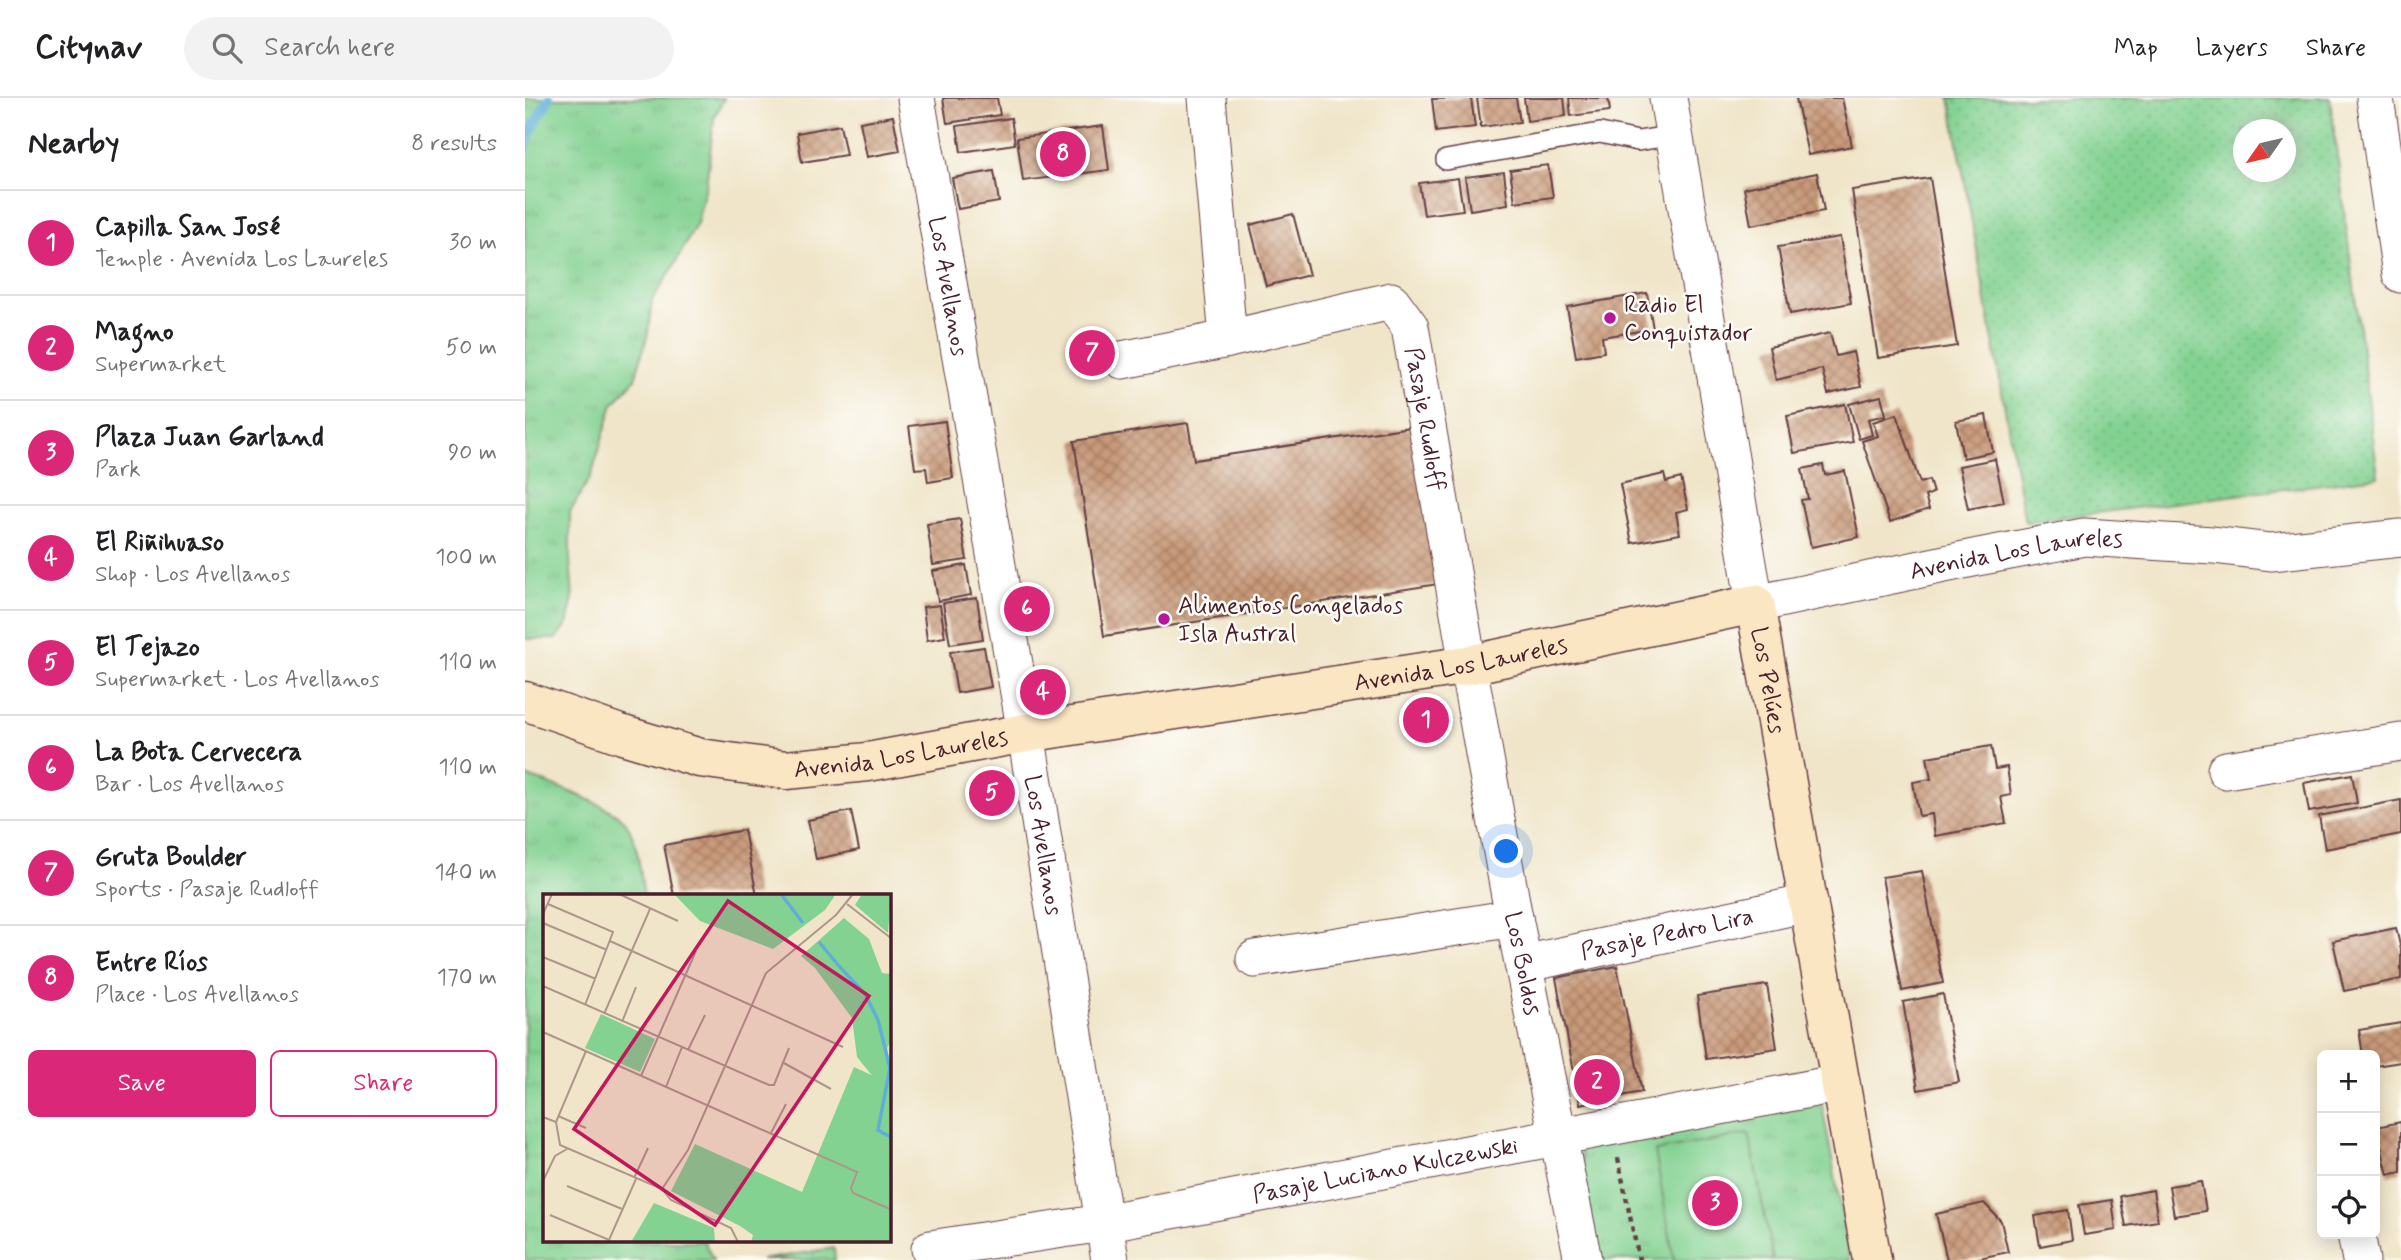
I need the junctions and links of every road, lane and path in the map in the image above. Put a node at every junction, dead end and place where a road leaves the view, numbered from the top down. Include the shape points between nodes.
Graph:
1 (916, 98) edge
2 (1207, 98) edge
3 (1668, 98) edge
4 (2375, 98) edge
5 (1674, 135) junction
6 (1446, 160) dead end
7 (2401, 274) edge
8 (1228, 339) junction
9 (1122, 360) dead end
10 (2401, 538) edge
11 (1755, 604) junction
12 (1468, 665) junction
13 (525, 701) edge
14 (1026, 733) junction
15 (2401, 742) edge
16 (2226, 771) dead end
17 (1809, 903) junction
18 (1514, 918) junction
19 (1255, 959) dead end
20 (1523, 964) junction
21 (1841, 1083) junction
22 (1559, 1137) junction
23 (1618, 1156) dead end
24 (1103, 1223) junction
25 (2357, 1239) edge
26 (930, 1249) dead end
27 (1110, 1260) edge
28 (1583, 1260) edge
29 (1639, 1260) edge
30 (1872, 1260) edge
31 (2361, 1260) edge

1 - 14 street, Los Avellanos
2 - 8 street
3 - 5 street, Los Pelúes
4 - 7 street
5 - 6 lane via 1638,141 1600,133
5 - 11 street, Los Pelúes
8 - 9 street, Pasaje Rudloff
8 - 12 street, Pasaje Rudloff via 1391,301 1410,327
10 - 11 street, Avenida Los Laureles via 2271,552 2084,537
11 - 12 street, Avenida Los Laureles
11 - 17 street, Los Pelúes
12 - 14 street, Avenida Los Laureles
12 - 18 street, Los Boldos
13 - 14 street, Avenida Los Laureles via 700,758 786,770 868,762
14 - 24 street, Los Avellanos
15 - 16 street
17 - 20 street, Pasaje Pedro Lira
17 - 21 street, Los Pelúes
18 - 19 street
18 - 20 street, Los Boldos
20 - 22 street, Los Boldos
21 - 22 street, Pasaje Luciano Kulczewski
21 - 30 street, Los Pelúes
22 - 24 street, Pasaje Luciano Kulczewski
22 - 28 street, Los Boldos
23 - 29 path
24 - 26 street, Pasaje Luciano Kulczewski
24 - 27 street, Los Avellanos
25 - 31 street

